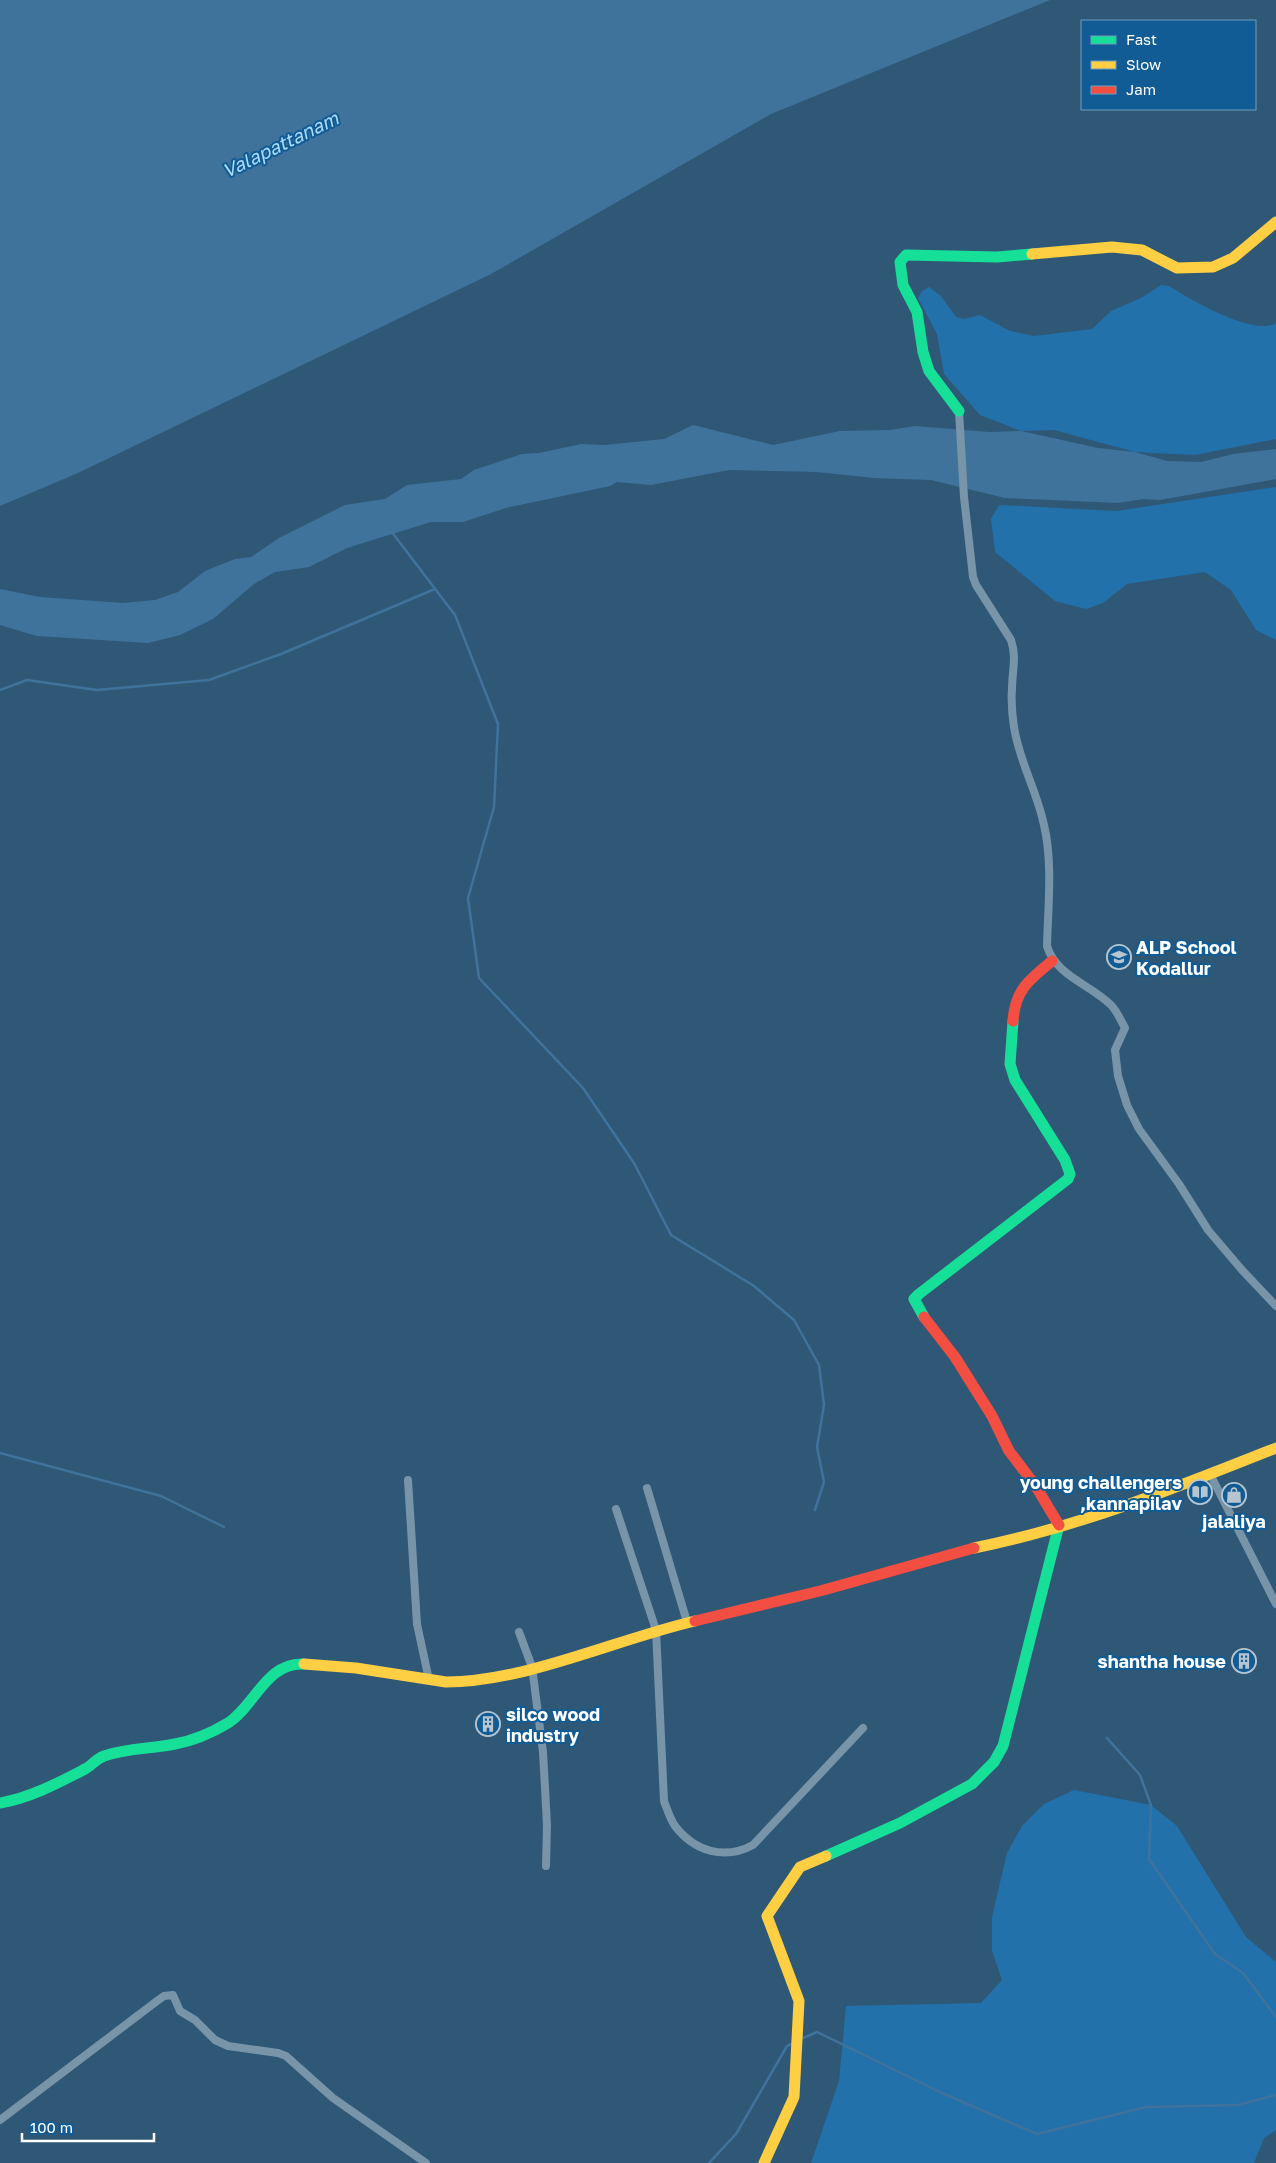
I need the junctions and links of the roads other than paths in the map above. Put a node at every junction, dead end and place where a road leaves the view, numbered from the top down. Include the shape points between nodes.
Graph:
1 (1276, 222) edge
2 (959, 411) joint
3 (1052, 961) junction
4 (1276, 1306) edge
5 (1276, 1448) edge
6 (1211, 1476) junction
7 (408, 1480) dead end
8 (647, 1488) dead end
9 (616, 1509) dead end
10 (1060, 1526) junction
11 (1276, 1604) edge
12 (687, 1622) junction
13 (656, 1630) junction
14 (519, 1632) dead end
15 (532, 1667) junction
16 (429, 1680) junction
17 (863, 1728) dead end
18 (0, 1803) edge
19 (546, 1866) dead end
20 (0, 2120) edge
21 (411, 2160) edge
22 (426, 2163) edge
23 (764, 2163) edge

1 - 2 street via 1233,258 1213,266 1177,268 1142,250 1112,247 997,257 906,255 900,262 903,286 916,312 929,371
2 - 3 street via 973,576 1015,650 1014,726 1045,827 1048,885 1046,946
3 - 4 street via 1111,1006 1125,1028 1115,1050 1118,1076 1139,1129 1208,1230
3 - 10 street via 1026,982 1014,1004 1010,1064 1015,1080 1065,1160 1070,1174 1068,1179 926,1286 914,1299 920,1312 955,1356 992,1416 1009,1451
5 - 6 street
6 - 10 street
6 - 11 street
7 - 16 street via 417,1624
8 - 12 street
9 - 13 street
10 - 12 street via 820,1591
10 - 23 street via 1003,1746 994,1762 972,1784 916,1815 800,1867 767,1916 799,2001 794,2097
12 - 13 street
13 - 15 street
13 - 17 street via 664,1801 674,1826 693,1843 712,1852 739,1852 753,1844
14 - 15 street
15 - 16 street via 460,1682
15 - 19 street via 543,1752
16 - 18 street via 356,1668 299,1664 285,1667 267,1680 221,1727 176,1744 101,1757 40,1791
20 - 21 street via 157,2001 173,1995 180,2011 195,2020 215,2040 228,2046 286,2056
21 - 22 street

